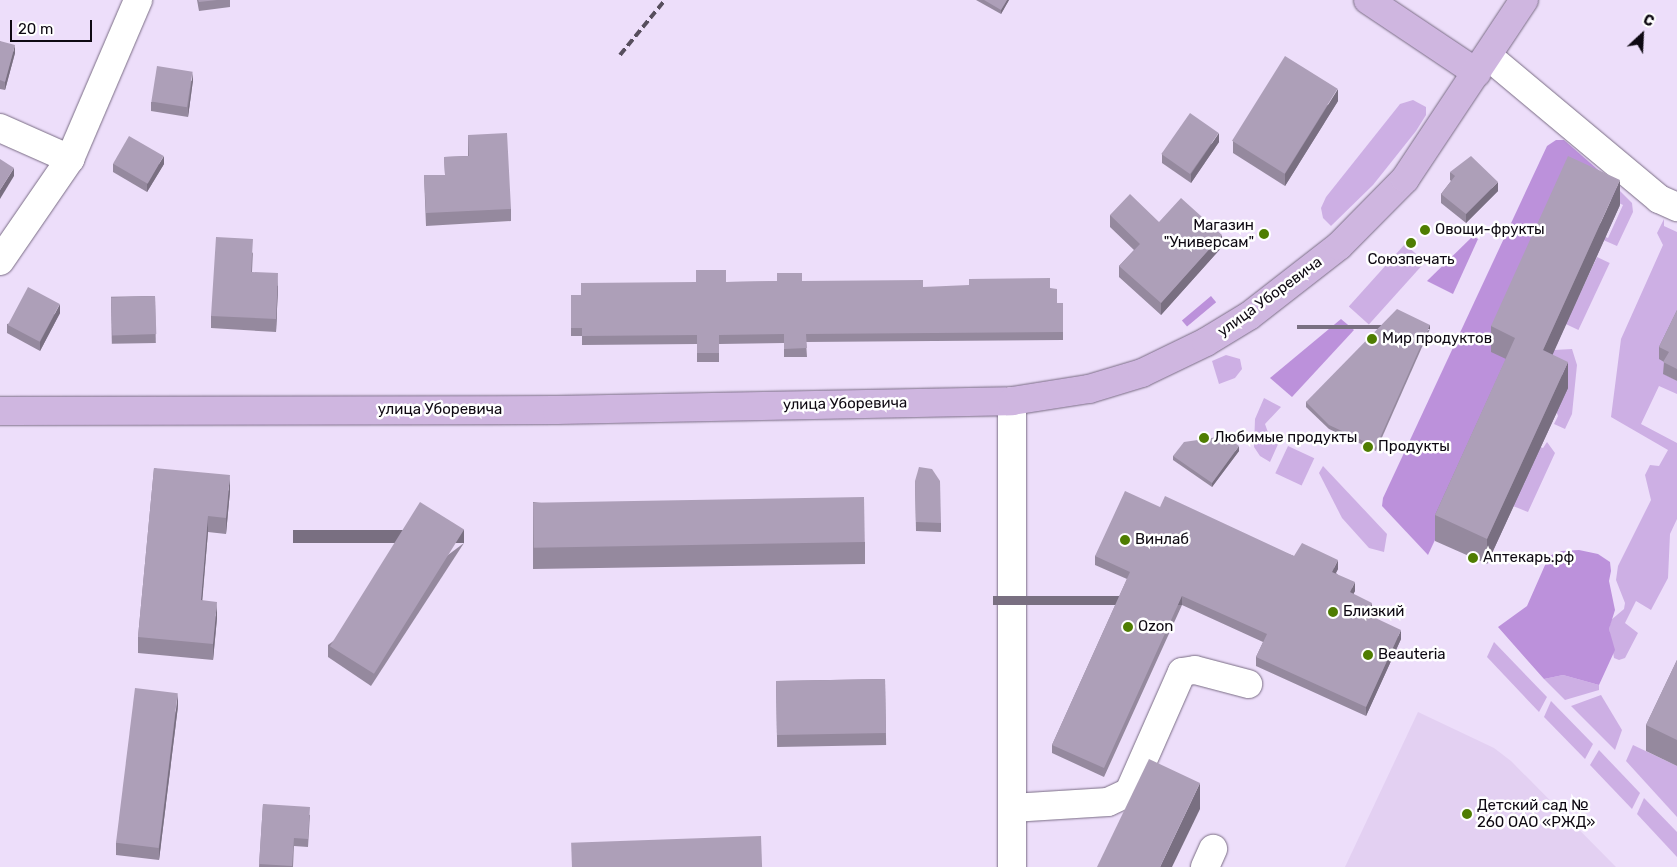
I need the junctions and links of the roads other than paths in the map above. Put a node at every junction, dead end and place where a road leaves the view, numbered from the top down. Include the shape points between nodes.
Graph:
1 (138, 0) edge
2 (1368, 0) edge
3 (1524, 0) edge
4 (1483, 65) junction
5 (0, 128) edge
6 (70, 158) junction
7 (1677, 207) edge
8 (0, 261) edge
9 (1012, 401) junction
10 (0, 410) edge
11 (1248, 684) dead end
12 (1012, 808) junction
13 (1012, 867) edge

1 - 6 street
2 - 4 main road
3 - 4 main road, улица Уборевича
4 - 7 street via 1659,199
4 - 9 main road, улица Уборевича via 1405,179 1339,246 1249,316 1206,342 1142,373 1089,389
5 - 6 street
6 - 8 street
9 - 10 main road, улица Уборевича via 557,410
9 - 12 street
11 - 12 street via 1195,670 1182,672 1129,792 1108,802
12 - 13 street

